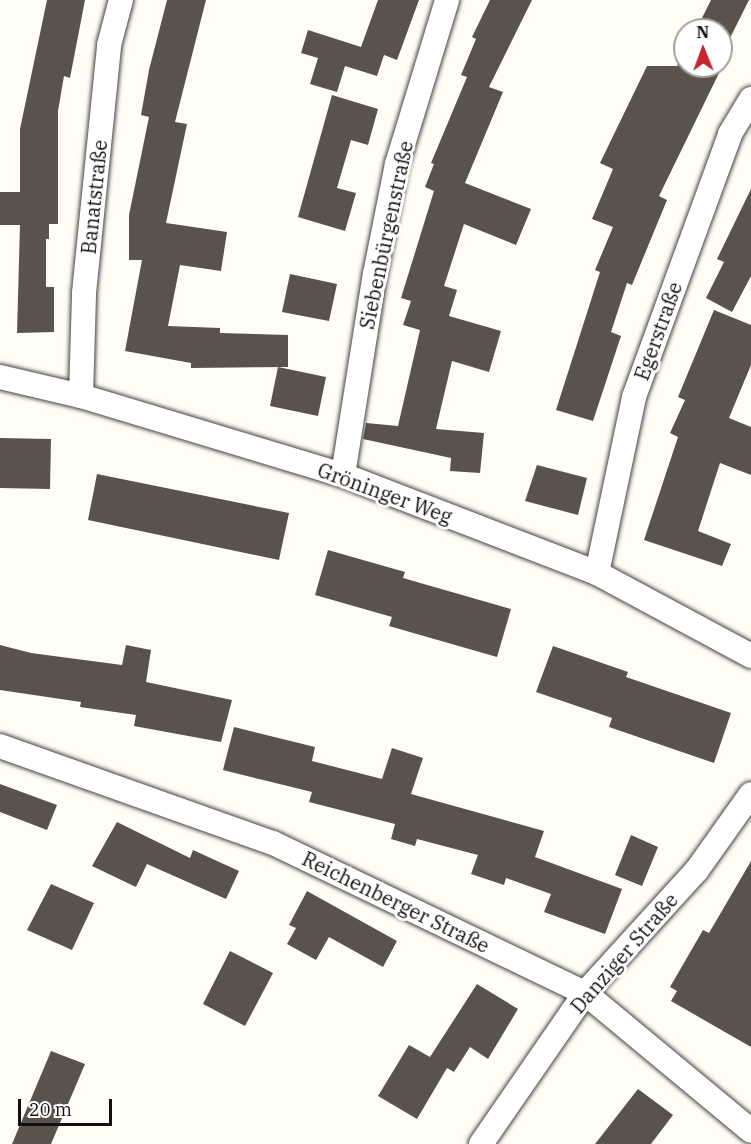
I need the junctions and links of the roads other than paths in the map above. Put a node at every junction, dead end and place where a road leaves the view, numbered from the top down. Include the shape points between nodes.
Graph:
1 (121, 0) edge
2 (447, 0) edge
3 (751, 99) edge
4 (0, 376) edge
5 (81, 396) junction
6 (343, 475) junction
7 (597, 573) junction
8 (751, 657) edge
9 (0, 747) edge
10 (751, 794) edge
11 (585, 993) junction
12 (751, 1131) edge
13 (481, 1144) edge

1 - 5 street, Banatstraße via 108,57 84,293
2 - 6 street, Siebenbürgenstraße via 397,164
3 - 7 street, Egerstraße via 730,134 634,397
4 - 5 street, Gröninger Weg
5 - 6 street, Gröninger Weg
6 - 7 street, Gröninger Weg
7 - 8 street, Gröninger Weg
9 - 11 street, Reichenberger Straße via 273,843
10 - 11 street, Danziger Straße via 697,870
11 - 12 street, Reichenberger Straße
11 - 13 street, Danziger Straße

